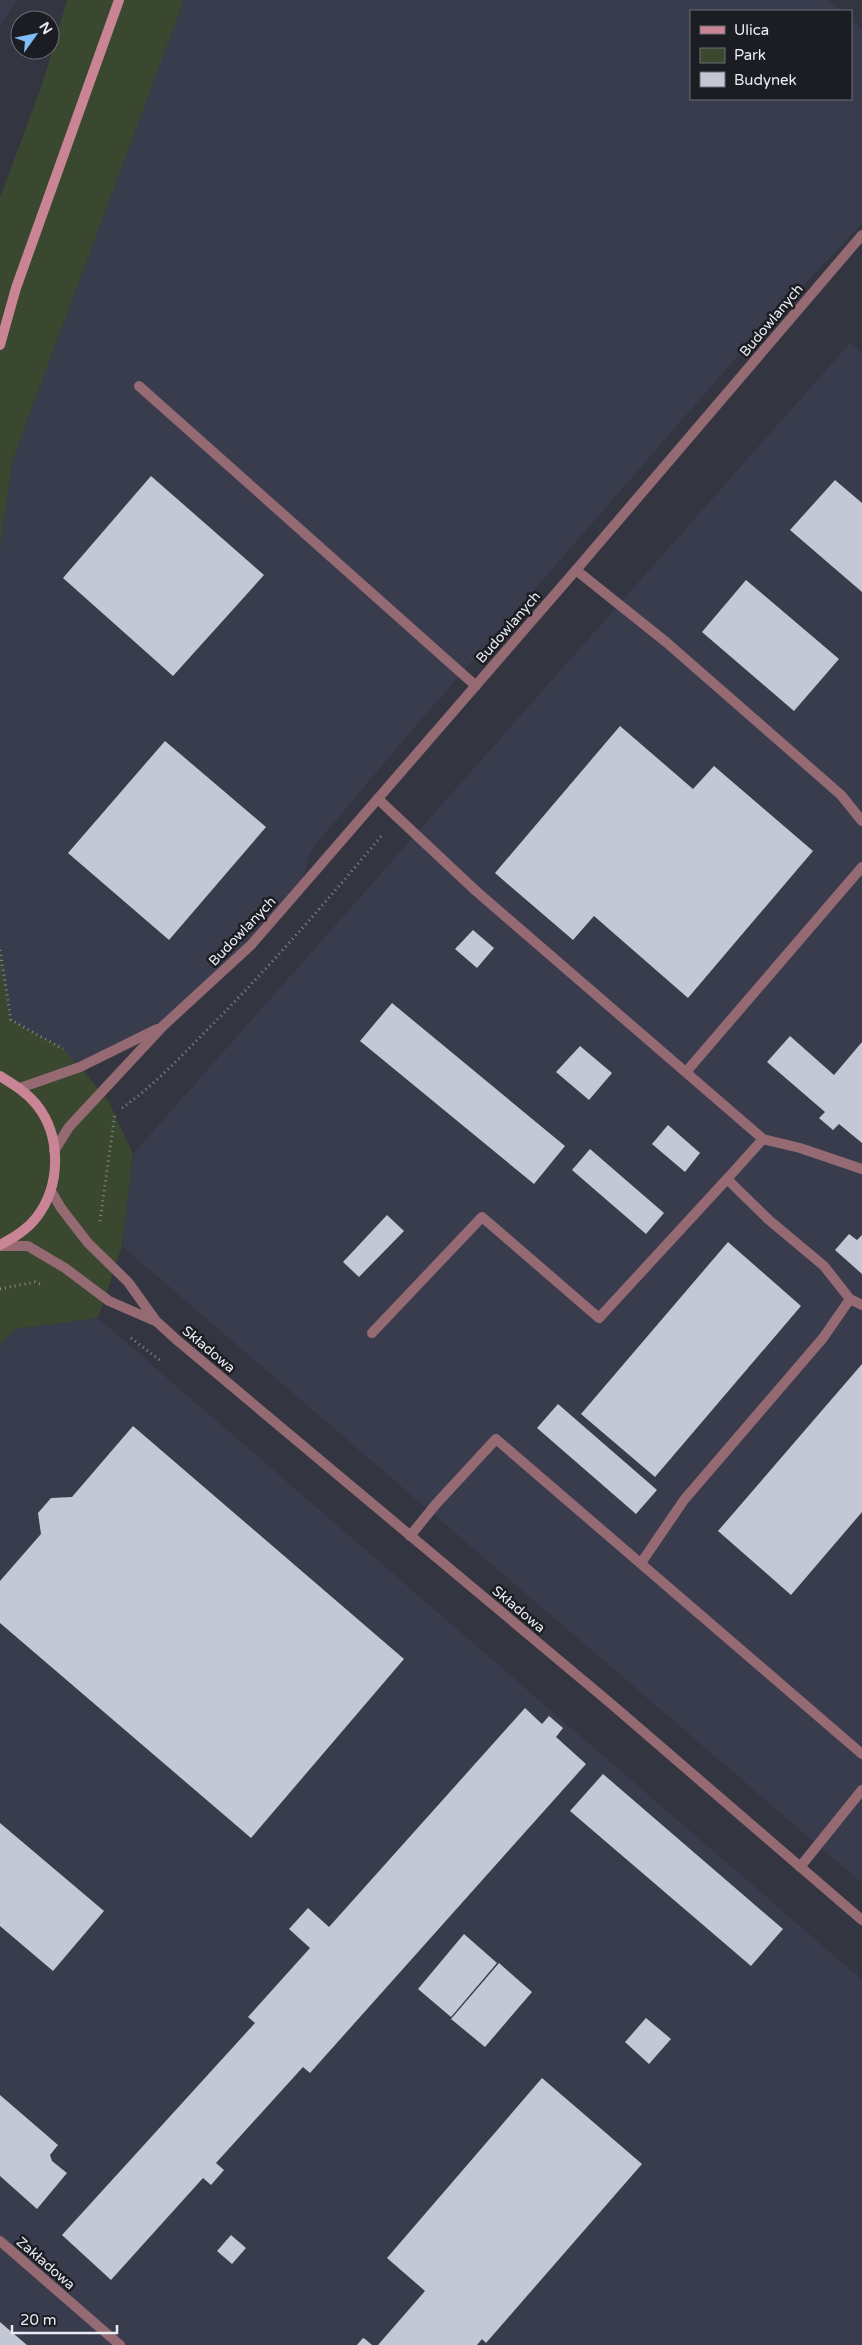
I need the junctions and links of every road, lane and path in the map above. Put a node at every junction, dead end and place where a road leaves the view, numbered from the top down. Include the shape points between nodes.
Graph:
1 (119, 0) edge
2 (862, 235) edge
3 (0, 345) edge
4 (139, 386) dead end
5 (576, 570) junction
6 (476, 686) junction
7 (378, 799) junction
8 (862, 821) edge
9 (862, 867) edge
10 (0, 950) edge
11 (256, 980) dead end
12 (163, 1026) junction
13 (67, 1054) dead end
14 (686, 1072) junction
15 (0, 1076) edge
16 (20, 1088) junction
17 (763, 1139) junction
18 (54, 1151) junction
19 (862, 1169) edge
20 (727, 1179) junction
21 (51, 1191) junction
22 (99, 1231) dead end
23 (0, 1246) edge
24 (850, 1299) junction
25 (862, 1305) edge
26 (156, 1321) junction
27 (372, 1333) dead end
28 (410, 1536) junction
29 (641, 1563) junction
30 (862, 1754) edge
31 (862, 1790) edge
32 (800, 1867) junction
33 (862, 1920) edge
34 (0, 2242) edge
35 (120, 2345) edge

1 - 3 main road via 16,288
2 - 5 street, Budowlanych
4 - 6 street
5 - 6 street, Budowlanych
5 - 8 street via 666,642 841,795
6 - 7 street, Budowlanych
7 - 12 street, Budowlanych via 251,945
7 - 14 street via 476,891
9 - 14 street
10 - 13 path via 11,1020 61,1047
11 - 22 path via 176,1061 115,1112
12 - 16 street, Budowlanych via 80,1067
12 - 18 street, Budowlanych via 69,1127
14 - 17 street
15 - 16 main road
16 - 18 main road via 37,1104 51,1131
17 - 19 street
17 - 20 street
18 - 21 main road via 56,1161
20 - 24 street via 824,1266
20 - 27 street via 599,1318 482,1217
21 - 23 main road via 36,1218
21 - 26 street, Składowa via 88,1243 128,1282
23 - 26 street, Składowa via 28,1246 65,1268 109,1301
24 - 25 street
24 - 29 street via 823,1338 684,1500
26 - 28 street, Składowa
28 - 29 street via 496,1439
28 - 32 street, Składowa
29 - 30 street
31 - 32 street
32 - 33 street, Składowa
34 - 35 street, Zakładowa

